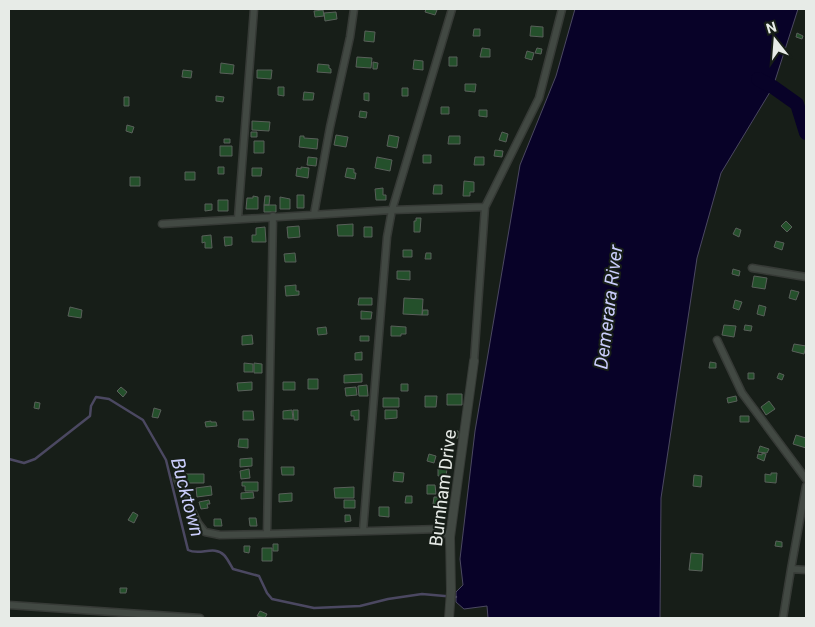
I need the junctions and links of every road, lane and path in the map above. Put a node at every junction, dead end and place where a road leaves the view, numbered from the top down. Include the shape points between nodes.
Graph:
1 (254, 9) edge
2 (354, 9) edge
3 (452, 9) edge
4 (562, 9) edge
5 (485, 207) junction
6 (392, 210) junction
7 (314, 214) junction
8 (273, 216) junction
9 (238, 218) junction
10 (162, 224) dead end
11 (752, 268) dead end
12 (806, 276) edge
13 (717, 340) dead end
14 (474, 361) joint
15 (178, 479) dead end
16 (806, 479) edge
17 (806, 486) edge
18 (363, 531) junction
19 (267, 534) junction
20 (450, 537) junction
21 (791, 569) junction
22 (806, 570) edge
23 (9, 605) edge
24 (200, 618) edge
25 (449, 618) edge
26 (783, 618) edge

1 - 9 street
2 - 7 street
3 - 6 street
4 - 5 street via 539,98
5 - 6 street
5 - 14 street
6 - 7 street
6 - 18 street via 387,237
7 - 8 street
8 - 9 street
8 - 19 street
9 - 10 street
11 - 12 street
13 - 16 street via 742,393
14 - 20 street, Burnham Drive
15 - 19 street via 205,532 220,535
17 - 21 street
18 - 19 street
18 - 20 street via 440,529
20 - 25 street, Burnham Drive
21 - 22 street
21 - 26 street
23 - 24 street

